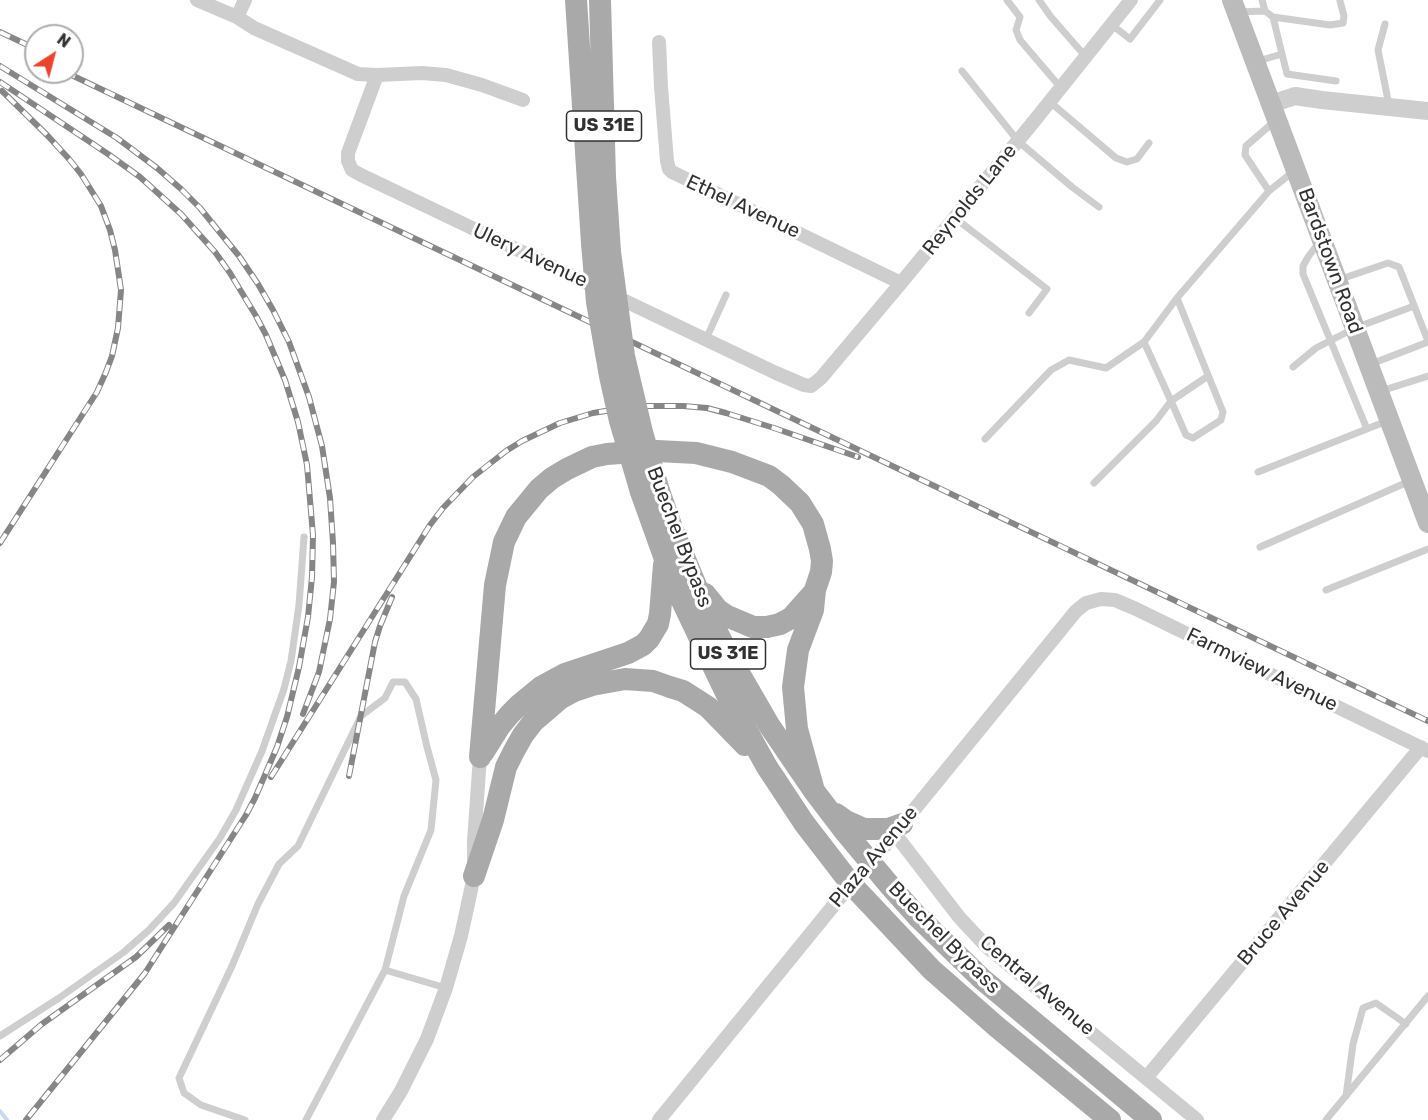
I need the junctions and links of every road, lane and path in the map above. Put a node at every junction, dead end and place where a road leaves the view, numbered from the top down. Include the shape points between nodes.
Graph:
1 (197, 0) edge
2 (245, 0) edge
3 (576, 0) edge
4 (600, 0) edge
5 (1007, 0) edge
6 (1039, 0) edge
7 (1131, 0) edge
8 (1160, 0) edge
9 (1262, 0) edge
10 (1340, 1) edge
11 (1235, 6) edge
12 (1265, 11) junction
13 (237, 17) junction
14 (1273, 17) junction
15 (1385, 24) dead end
16 (1112, 25) junction
17 (659, 42) dead end
18 (1282, 54) junction
19 (1086, 57) junction
20 (1255, 61) junction
21 (962, 70) dead end
22 (377, 75) junction
23 (1336, 81) dead end
24 (1061, 88) junction
25 (523, 100) dead end
26 (1050, 102) junction
27 (1390, 107) junction
28 (1274, 111) junction
29 (1428, 111) edge
30 (1018, 141) junction
31 (1149, 143) dead end
32 (1296, 169) junction
33 (1269, 191) junction
34 (1099, 207) dead end
35 (955, 218) junction
36 (1322, 239) junction
37 (601, 247) junction
38 (1337, 280) junction
39 (901, 283) junction
40 (726, 295) dead end
41 (1177, 298) junction
42 (1414, 306) junction
43 (1029, 313) dead end
44 (1355, 328) junction
45 (706, 339) junction
46 (1330, 340) junction
47 (1428, 341) edge
48 (1144, 342) junction
49 (1369, 365) junction
50 (1293, 367) dead end
51 (1208, 376) junction
52 (1428, 376) edge
53 (799, 383) joint
54 (1379, 392) junction
55 (1172, 401) junction
56 (1390, 420) junction
57 (1367, 429) junction
58 (985, 439) dead end
59 (1258, 472) dead end
60 (1412, 480) junction
61 (1094, 483) dead end
62 (650, 492) junction
63 (1428, 523) edge
64 (304, 537) dead end
65 (1260, 547) dead end
66 (1428, 549) edge
67 (664, 559) junction
68 (687, 566) junction
69 (816, 590) junction
70 (1326, 590) dead end
71 (1094, 600) joint
72 (1424, 749) edge
73 (480, 757) junction
74 (767, 766) junction
75 (819, 798) junction
76 (898, 829) junction
77 (870, 862) junction
78 (474, 876) junction
79 (851, 884) junction
80 (385, 970) junction
81 (446, 988) junction
82 (1428, 996) edge
83 (1406, 1024) junction
84 (0, 1036) edge
85 (1146, 1078) junction
86 (1346, 1096) junction
87 (245, 1120) edge
88 (306, 1120) edge
89 (383, 1120) edge
90 (659, 1120) edge
91 (1110, 1120) edge
92 (1151, 1120) edge
93 (1197, 1120) edge
94 (1326, 1120) edge

1 - 13 street
2 - 13 street
3 - 37 main road, Buechel Bypass / US 31E
4 - 37 main road, Buechel Bypass / US 31E via 605,177
5 - 24 lane via 1020,17 1016,30 1020,40
6 - 19 lane
7 - 16 street, Reynolds Lane
8 - 16 lane via 1130,39
9 - 12 lane
10 - 14 lane via 1343,23 1330,25
11 - 12 lane
11 - 20 main road, Bardstown Road
12 - 14 lane
13 - 22 street via 358,74
14 - 18 lane
15 - 27 lane via 1378,50
16 - 19 street, Reynolds Lane
17 - 39 street, Ethel Avenue via 667,161 672,172
18 - 20 lane
18 - 23 lane via 1287,74
19 - 24 street, Reynolds Lane
20 - 28 main road, Bardstown Road
21 - 30 lane
22 - 25 street via 446,75
22 - 45 street, Ulery Avenue via 348,153 352,170
24 - 26 street, Reynolds Lane
26 - 30 street, Reynolds Lane
26 - 31 lane via 1116,158 1127,162 1137,159
27 - 28 street via 1294,96
27 - 29 street
28 - 32 main road, Bardstown Road
28 - 33 lane via 1246,146 1245,155
30 - 34 lane
30 - 35 street, Reynolds Lane
32 - 33 lane
32 - 36 main road, Bardstown Road
33 - 41 lane
35 - 39 street, Reynolds Lane
35 - 43 lane via 1047,289
36 - 38 main road, Bardstown Road
36 - 46 lane via 1308,257 1303,274
37 - 62 main road, Buechel Bypass / US 31E, bridge via 642,432
38 - 42 lane via 1394,264 1399,267
38 - 44 main road, Bardstown Road
39 - 53 street, Reynolds Lane via 821,378 811,386
40 - 45 lane
41 - 48 lane
41 - 51 lane
42 - 44 lane
42 - 47 lane
44 - 46 lane
44 - 49 main road, Bardstown Road
45 - 53 street, Ulery Avenue
46 - 50 lane
46 - 57 lane
47 - 49 lane
48 - 55 lane
48 - 58 lane via 1106,368 1069,360 1051,370
49 - 54 main road, Bardstown Road
51 - 55 lane
51 - 55 lane via 1223,412 1221,420 1193,438 1186,435
52 - 54 lane
54 - 56 main road, Bardstown Road
55 - 61 lane
56 - 57 lane
56 - 60 main road, Bardstown Road
57 - 59 lane
60 - 63 main road, Bardstown Road
60 - 65 lane
62 - 67 main road, Buechel Bypass / US 31E
62 - 68 main road, Buechel Bypass / US 31E
64 - 84 lane via 299,605 284,689 262,751 220,838 174,903 132,945
66 - 70 lane
67 - 73 main road via 660,614 649,639 628,653 565,674 541,687 510,714
67 - 74 main road, Buechel Bypass / US 31E via 726,695
68 - 69 main road via 718,610 753,627 774,626 791,618
68 - 75 main road, Buechel Bypass / US 31E via 744,683
69 - 73 main road via 822,561 813,524 800,503 769,476 715,457 657,451 607,454 567,468 526,503 504,542 495,585
69 - 75 main road via 798,650 793,687 797,729
71 - 72 street, Farmview Avenue via 1115,600 1136,609
71 - 76 street, Plaza Avenue via 1076,611
72 - 85 street, Bruce Avenue
73 - 78 street
74 - 78 main road via 708,707 676,689 653,681 592,685 561,698 523,735 506,766
74 - 79 main road, Buechel Bypass / US 31E via 798,815
75 - 76 main road via 846,821 864,829
75 - 77 main road, Buechel Bypass / US 31E
76 - 77 street, Plaza Avenue
76 - 85 street, Central Avenue via 959,917 986,946
77 - 79 street, Plaza Avenue
77 - 92 main road, Buechel Bypass / US 31E via 917,916 982,979
78 - 81 street
79 - 90 street, Plaza Avenue
79 - 91 main road, Buechel Bypass / US 31E via 940,977
80 - 81 lane
80 - 87 lane via 404,896 431,830 436,780 416,699 405,682 393,682 385,698 361,716 298,846 279,864 258,904 179,1078 184,1093 201,1106
80 - 88 lane
81 - 89 street via 427,1039
82 - 83 lane
83 - 86 lane
83 - 86 lane via 1376,1003 1363,1008
85 - 93 street, Central Avenue
86 - 94 lane

